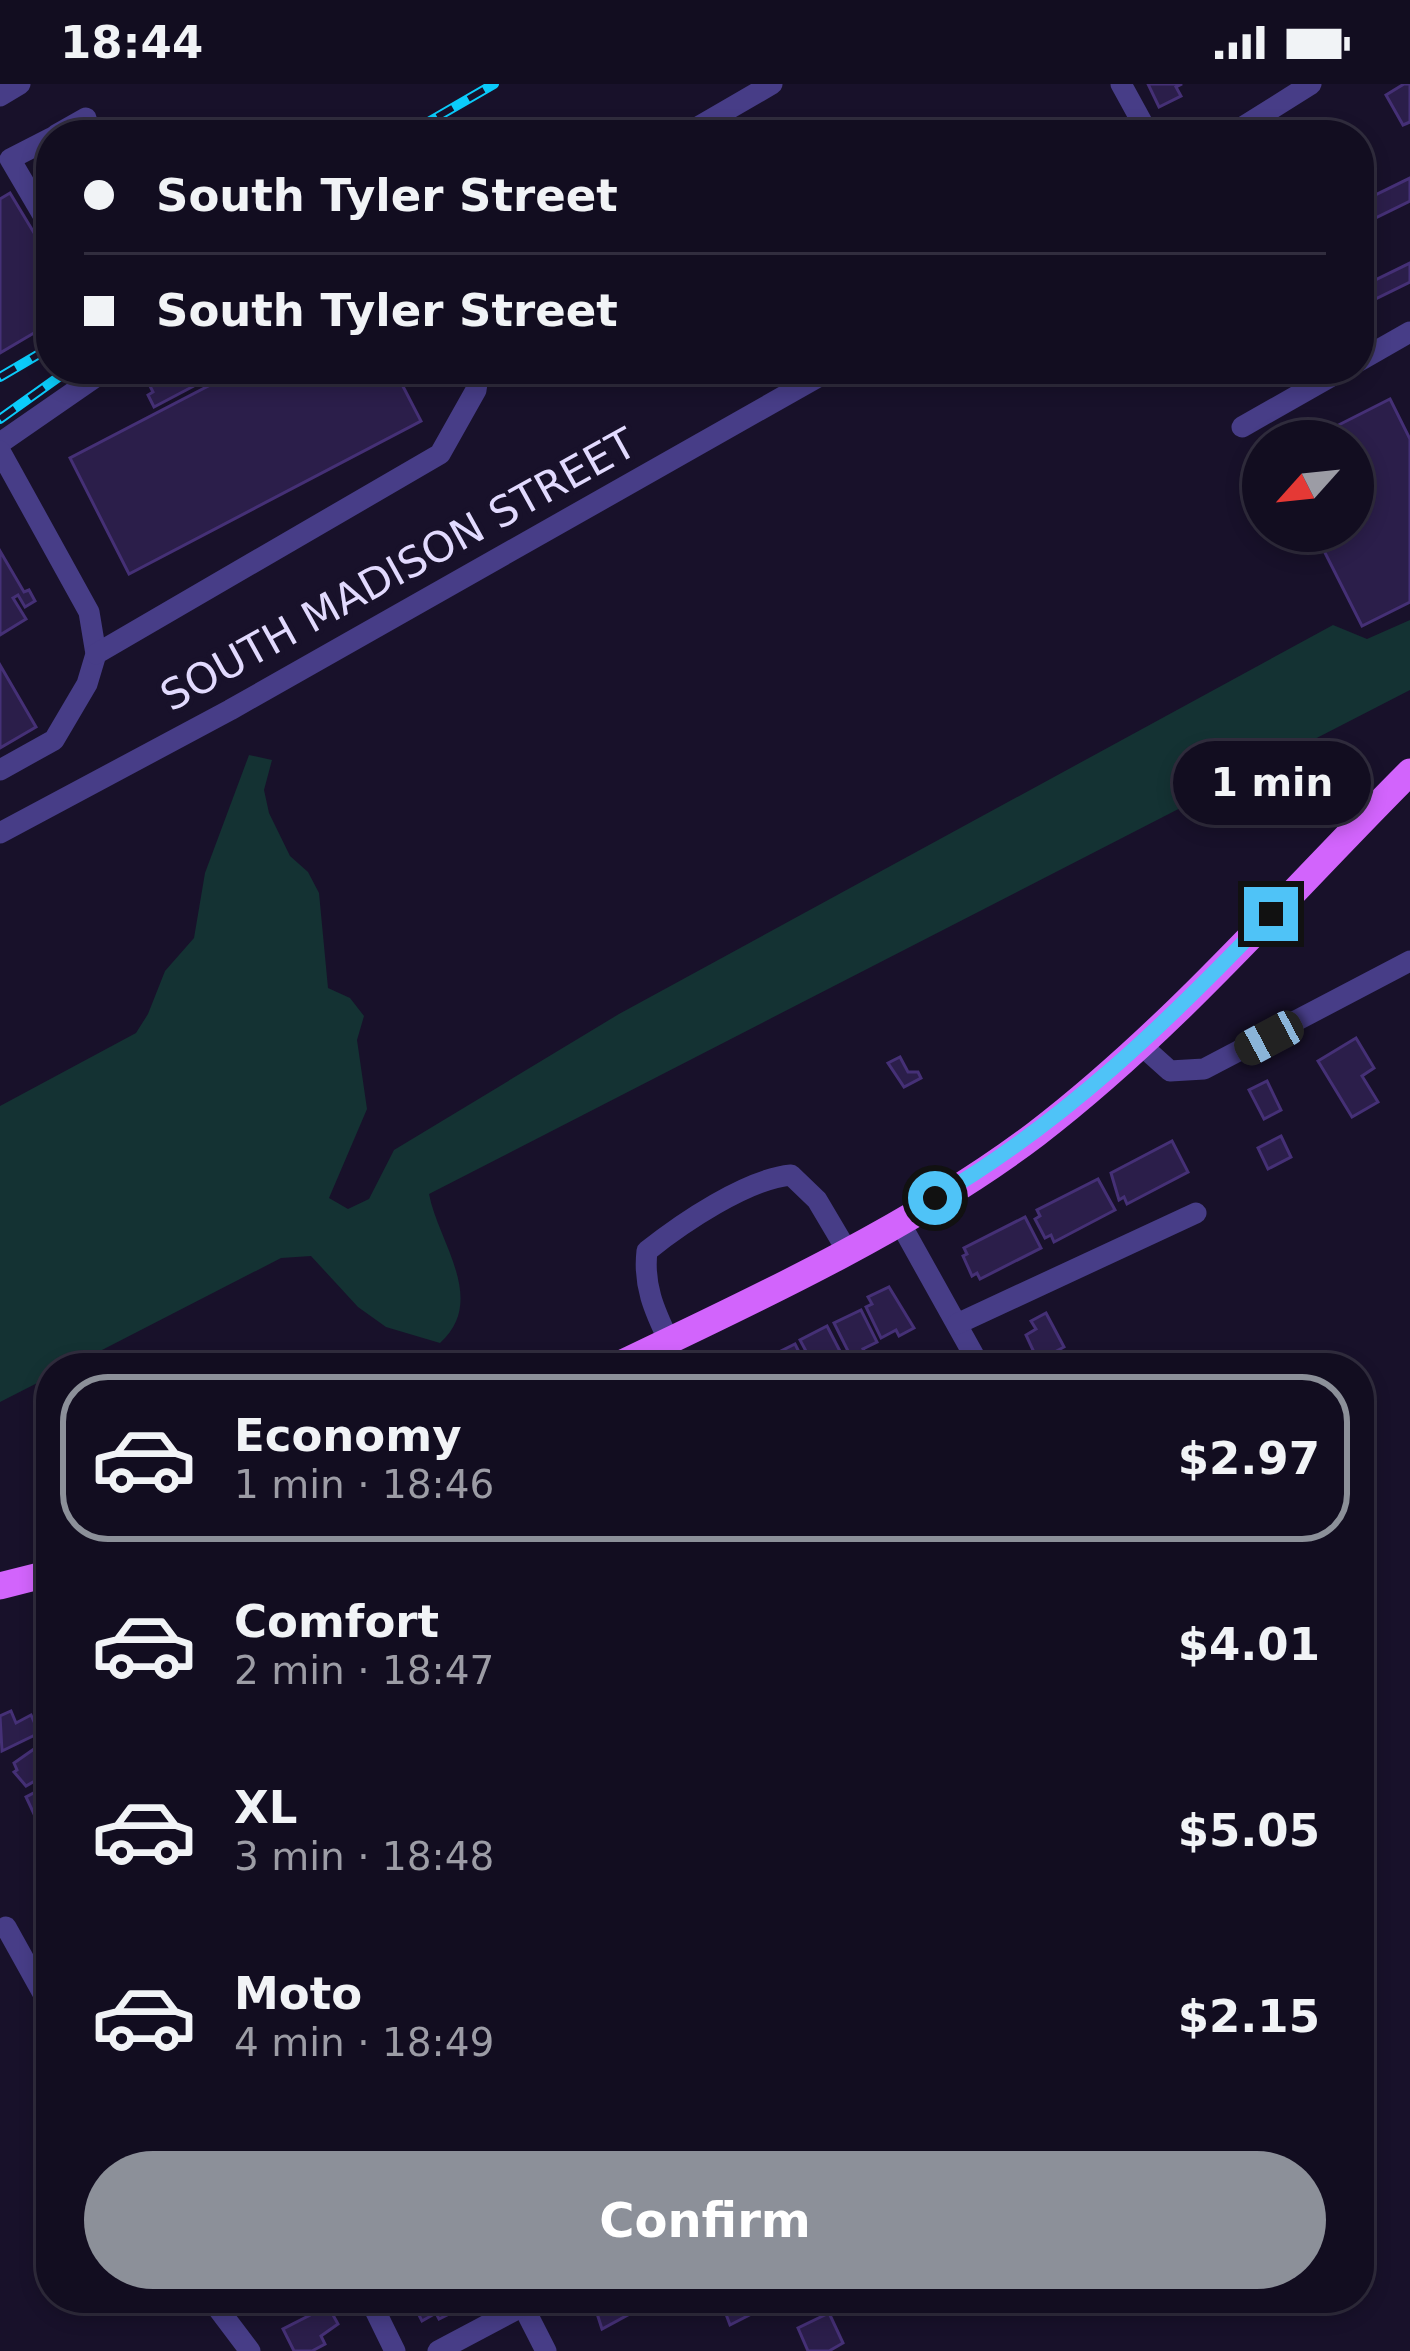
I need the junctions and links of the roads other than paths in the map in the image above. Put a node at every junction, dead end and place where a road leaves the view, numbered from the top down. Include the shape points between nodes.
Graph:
1 (20, 84) edge
2 (772, 84) edge
3 (1121, 84) edge
4 (1311, 84) edge
5 (0, 96) edge
6 (86, 118) dead end
7 (82, 120) edge
8 (710, 120) edge
9 (1141, 120) edge
10 (1254, 120) edge
11 (36, 143) edge
12 (3, 155) edge
13 (36, 206) edge
14 (1410, 332) edge
15 (1374, 352) edge
16 (86, 384) edge
17 (477, 384) edge
18 (806, 384) edge
19 (1318, 384) edge
20 (1254, 420) edge
21 (0, 447) edge
22 (97, 654) junction
23 (0, 770) edge
24 (1410, 772) edge
25 (0, 833) edge
26 (1410, 961) edge
27 (1141, 1045) junction
28 (1196, 1213) dead end
29 (899, 1221) junction
30 (845, 1249) junction
31 (958, 1324) junction
32 (669, 1341) junction
33 (643, 1353) edge
34 (969, 1353) edge
35 (36, 1577) edge
36 (0, 1586) edge
37 (6, 1927) dead end
38 (36, 1981) edge
39 (221, 2313) edge
40 (376, 2313) edge
41 (502, 2313) edge
42 (527, 2313) edge
43 (250, 2351) edge
44 (395, 2351) edge
45 (438, 2351) edge
46 (546, 2351) edge

1 - 5 street
2 - 8 street
3 - 9 street
4 - 10 street
6 - 7 street
11 - 12 street
12 - 13 street
14 - 15 street
16 - 21 street
17 - 22 street via 440,454
18 - 25 street, SOUTH MADISON STREET
19 - 20 street
21 - 22 street via 89,612
22 - 23 street via 53,740
24 - 27 main road
26 - 27 street via 1204,1069 1171,1070
27 - 29 main road via 1031,1138
28 - 31 street
29 - 30 main road
29 - 31 street
30 - 32 main road
30 - 32 street via 791,1175 769,1177 647,1251 644,1275
31 - 34 street
32 - 33 main road
35 - 36 main road
37 - 38 street
39 - 43 street
40 - 44 street
41 - 45 street
42 - 46 street

